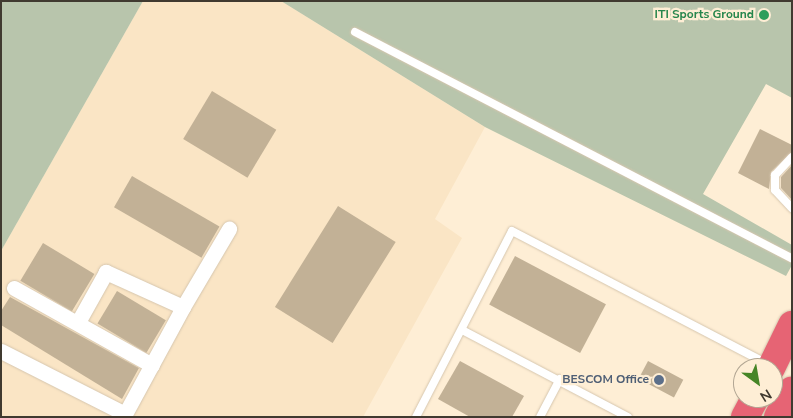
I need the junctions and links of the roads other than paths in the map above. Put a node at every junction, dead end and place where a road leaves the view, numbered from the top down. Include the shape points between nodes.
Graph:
1 (354, 32) dead end
2 (792, 157) edge
3 (792, 208) edge
4 (229, 229) dead end
5 (792, 259) edge
6 (14, 288) dead end
7 (183, 307) junction
8 (78, 322) junction
9 (792, 325) edge
10 (464, 331) junction
11 (1, 351) edge
12 (755, 358) edge
13 (776, 358) edge
14 (152, 365) junction
15 (560, 379) junction
16 (792, 392) edge
17 (126, 416) edge
18 (416, 417) edge
19 (540, 417) edge
20 (628, 417) edge
21 (778, 417) edge

1 - 5 lane
2 - 3 lane via 775,175 775,182 784,204
4 - 7 street
6 - 8 street
7 - 8 street via 106,272
7 - 14 street
8 - 14 street
9 - 13 highway
10 - 12 lane via 512,232
10 - 15 lane
10 - 18 lane
11 - 17 street
14 - 17 street
15 - 19 lane
15 - 20 lane
16 - 21 highway

